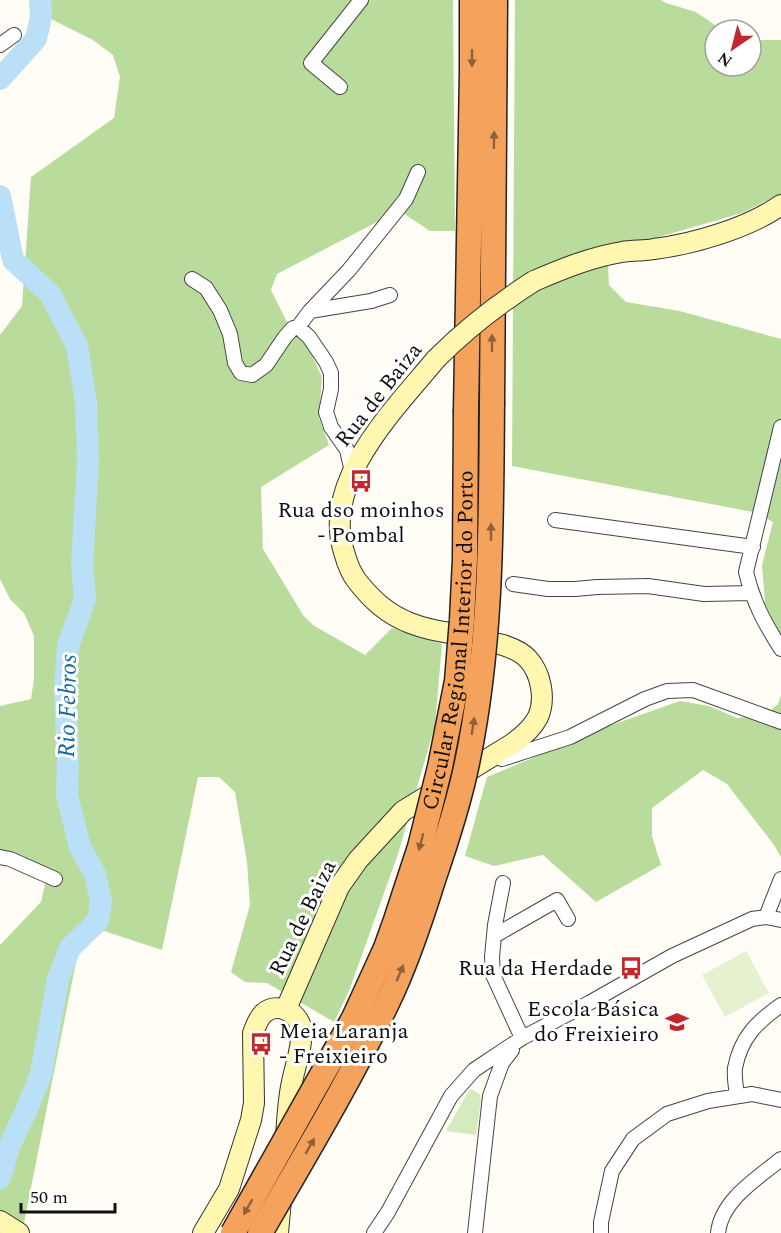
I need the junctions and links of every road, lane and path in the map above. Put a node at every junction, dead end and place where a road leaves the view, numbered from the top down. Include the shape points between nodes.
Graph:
1 (361, 0) edge
2 (472, 0) edge
3 (495, 0) edge
4 (14, 35) dead end
5 (0, 45) edge
6 (340, 87) dead end
7 (418, 172) dead end
8 (781, 205) edge
9 (192, 279) dead end
10 (390, 295) dead end
11 (310, 311) junction
12 (298, 327) junction
13 (781, 427) edge
14 (352, 472) junction
15 (555, 520) dead end
16 (753, 548) junction
17 (513, 584) dead end
18 (751, 593) junction
19 (781, 648) edge
20 (781, 722) edge
21 (496, 754) junction
22 (0, 857) edge
23 (55, 879) dead end
24 (781, 879) edge
25 (503, 883) dead end
26 (766, 916) junction
27 (568, 919) dead end
28 (781, 920) edge
29 (494, 936) junction
30 (781, 1005) edge
31 (286, 1009) junction
32 (522, 1038) junction
33 (736, 1096) junction
34 (781, 1100) edge
35 (781, 1159) edge
36 (0, 1221) edge
37 (19, 1233) edge
38 (203, 1233) edge
39 (233, 1233) edge
40 (260, 1233) edge
41 (278, 1233) edge
42 (374, 1233) edge
43 (475, 1233) edge
44 (601, 1233) edge
45 (718, 1233) edge

1 - 6 street via 311,63
2 -> 39 highway, Circular Regional Interior do Porto, bridge via 465,559 457,681 420,847 386,948 354,1018
40 -> 3 highway, Circular Regional Interior do Porto, bridge via 334,1105 387,1002 415,936 467,762 484,652 490,561
4 - 5 street
7 - 11 street via 406,199
8 - 14 street, Rua de Baiza, bridge via 734,229 674,246 621,252 577,263 534,281 483,316 436,359 392,412
9 - 12 street via 206,288 220,310 241,373 252,375 266,365 285,337
10 - 11 street
11 - 12 street
12 - 14 street via 309,337 331,373 326,412 347,450
13 - 16 street
14 - 21 street, Rua de Baiza via 341,509 342,546 350,571 378,605 423,628 512,648 534,668 542,694 537,718 527,733
15 - 16 street
16 - 18 street via 746,572
17 - 18 street via 548,589 648,586 704,594
18 - 19 street
20 - 21 street via 693,690 667,691 570,736 502,759
21 - 31 street, Rua de Baiza via 403,811 358,860 339,887
22 - 23 street
24 - 26 street
25 - 29 street
26 - 28 street
26 - 32 street via 738,924 672,956
27 - 29 street via 557,900
29 - 32 street via 493,975
30 - 33 street via 761,1019 743,1042 735,1070
31 - 38 street via 270,1009 257,1023 253,1034 251,1120 229,1189
31 - 41 street via 295,1015 302,1034 289,1099
32 - 42 street via 474,1070 451,1096
32 - 43 street via 502,1063 490,1096
33 - 34 street via 752,1094
33 - 44 street via 667,1114 633,1139 612,1171
35 - 45 street via 730,1203
36 - 37 street

